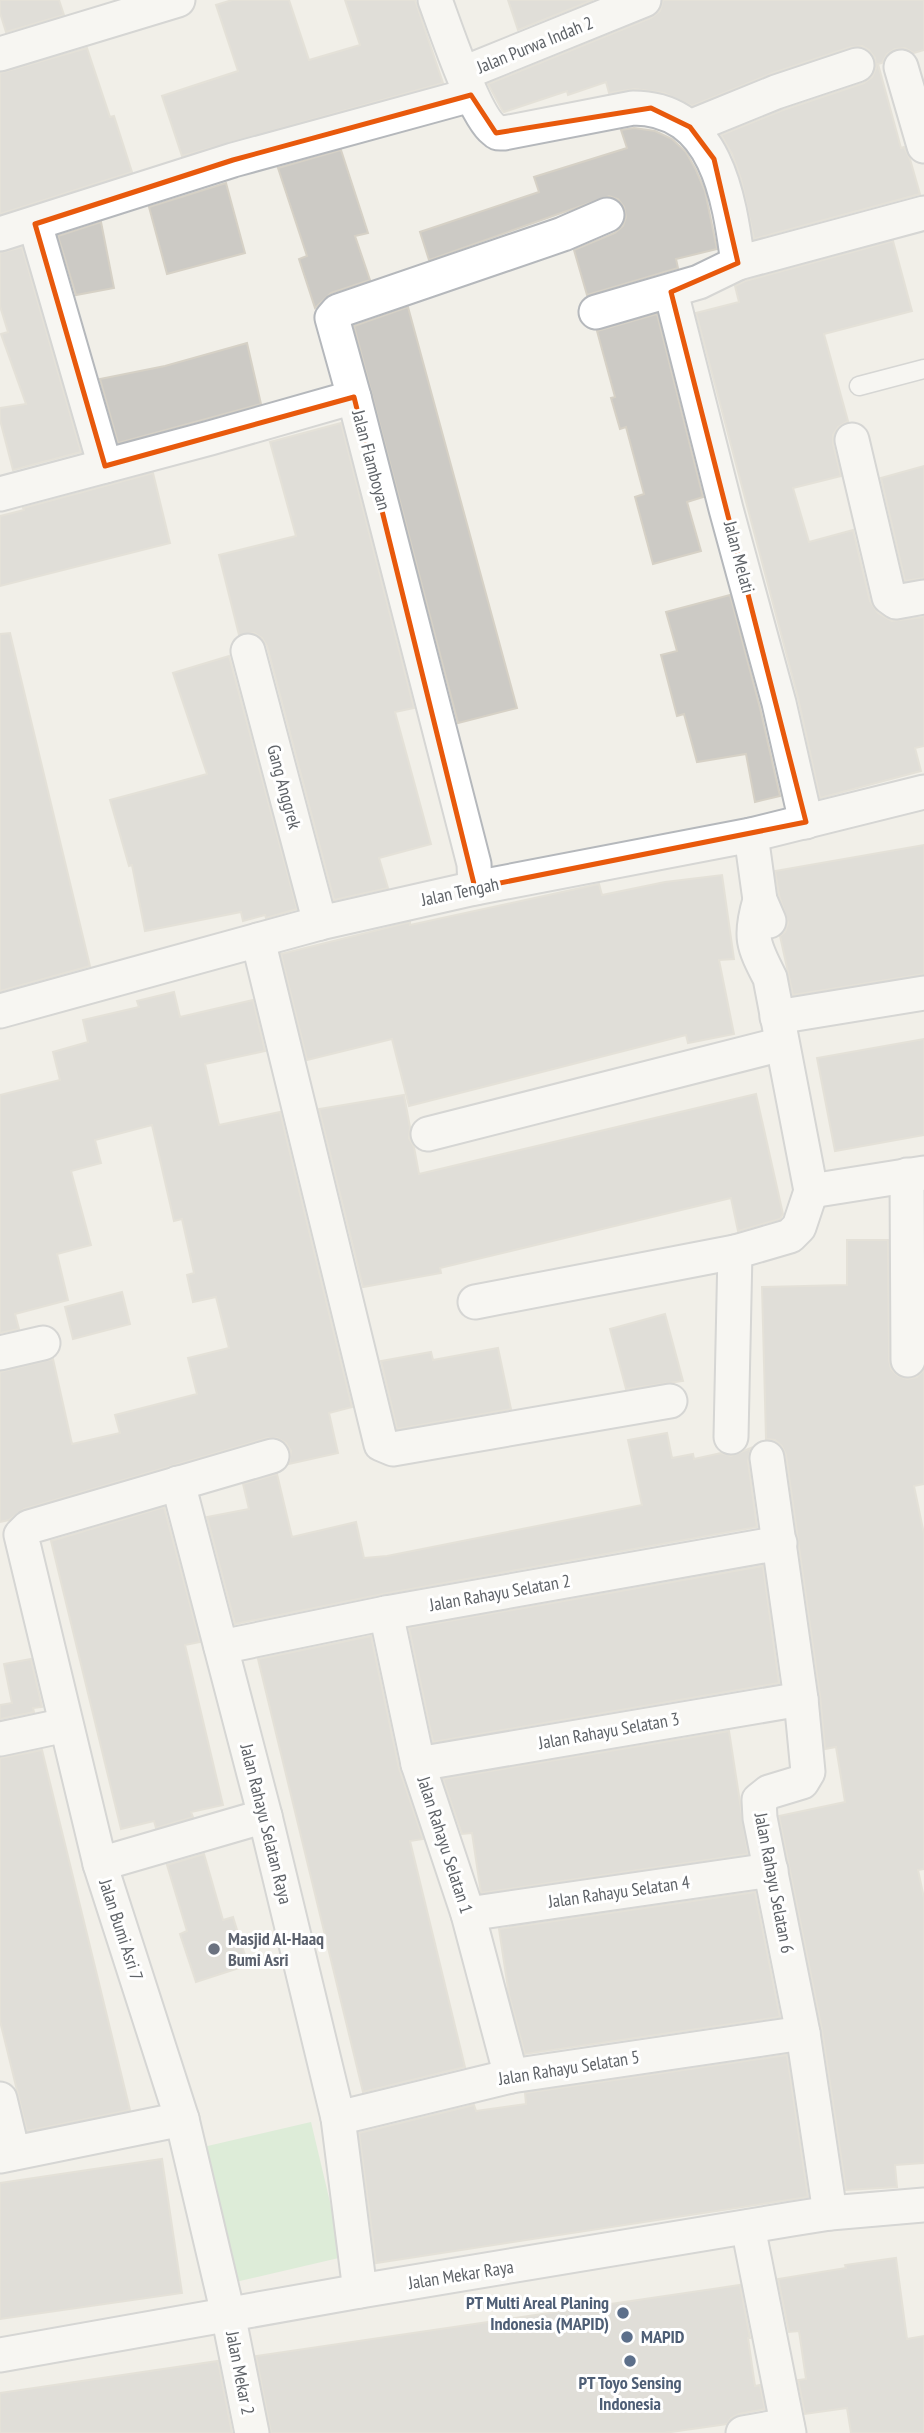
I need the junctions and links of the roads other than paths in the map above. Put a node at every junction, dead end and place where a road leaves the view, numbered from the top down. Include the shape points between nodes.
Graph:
1 (178, 0) edge
2 (435, 0) edge
3 (644, 0) edge
4 (0, 54) edge
5 (857, 65) dead end
6 (901, 67) dead end
7 (468, 84) junction
8 (690, 127) junction
9 (924, 146) edge
10 (924, 213) edge
11 (607, 215) dead end
12 (35, 224) junction
13 (0, 234) edge
14 (738, 263) junction
15 (671, 292) junction
16 (596, 312) dead end
17 (924, 369) edge
18 (859, 386) dead end
19 (355, 397) junction
20 (852, 440) dead end
21 (105, 466) junction
22 (0, 494) edge
23 (924, 597) edge
24 (248, 651) dead end
25 (924, 792) edge
26 (806, 822) junction
27 (751, 835) junction
28 (475, 888) junction
29 (320, 923) junction
30 (258, 940) junction
31 (924, 993) edge
32 (0, 1011) edge
33 (780, 1030) junction
34 (428, 1134) dead end
35 (915, 1174) edge
36 (811, 1191) junction
37 (735, 1251) junction
38 (475, 1303) dead end
39 (43, 1343) dead end
40 (0, 1353) edge
41 (908, 1360) dead end
42 (670, 1401) dead end
43 (732, 1437) dead end
44 (272, 1456) dead end
45 (767, 1458) dead end
46 (178, 1483) junction
47 (780, 1543) junction
48 (386, 1612) junction
49 (221, 1647) junction
50 (801, 1699) junction
51 (66, 1724) junction
52 (0, 1739) edge
53 (418, 1764) junction
54 (265, 1816) junction
55 (100, 1864) junction
56 (771, 1870) junction
57 (468, 1914) junction
58 (803, 2033) junction
59 (511, 2076) junction
60 (0, 2099) edge
61 (338, 2118) junction
62 (182, 2119) junction
63 (7, 2154) edge
64 (924, 2204) edge
65 (830, 2213) junction
66 (748, 2227) junction
67 (360, 2291) junction
68 (228, 2314) junction
69 (0, 2355) edge
70 (788, 2429) edge
71 (252, 2433) edge
72 (744, 2433) edge

1 - 4 street
2 - 7 street
3 - 7 street, Jalan Purwa Indah 2
5 - 8 street
6 - 9 street
7 - 8 street via 498,133 633,108 670,114
7 - 12 street, Jalan Purwa Indah 2
8 - 14 street via 714,159 731,216
10 - 14 street
11 - 19 street, Jalan Flamboyan via 338,311 332,318
12 - 13 street, Jalan Purwa Indah 2
12 - 21 street
14 - 15 street
15 - 16 street
15 - 26 street, Jalan Melati
17 - 18 lane
19 - 21 street
19 - 28 street, Jalan Flamboyan via 474,864
20 - 23 street via 889,597 896,602
21 - 22 street
24 - 29 street, Gang Anggrek
25 - 26 street, Jalan Tengah
26 - 27 street, Jalan Tengah
27 - 28 street, Jalan Tengah
27 - 33 street via 760,900 771,926 775,953 770,978
28 - 29 street, Jalan Tengah
29 - 30 street, Jalan Tengah
30 - 32 street, Jalan Tengah
30 - 42 street via 381,1444 393,1449
31 - 33 street
33 - 34 street
33 - 36 street
35 - 36 street
35 - 41 street
36 - 37 street via 799,1227 790,1236
37 - 38 street
37 - 43 street
39 - 40 street
44 - 46 street
45 - 47 street, Jalan Rahayu Selatan 6
46 - 49 street, Jalan Rahayu Selatan Raya
46 - 51 street, Jalan Bumi Asri 7 via 29,1527 21,1535
47 - 48 street, Jalan Rahayu Selatan 2
47 - 50 street, Jalan Rahayu Selatan 6
48 - 49 street, Jalan Rahayu Selatan 2
48 - 53 street, Jalan Rahayu Selatan 1
49 - 54 street, Jalan Rahayu Selatan Raya
50 - 53 street, Jalan Rahayu Selatan 3
50 - 56 street, Jalan Rahayu Selatan 6 via 808,1772 802,1782 769,1792 759,1800
51 - 52 street
51 - 55 street, Jalan Bumi Asri 7
53 - 57 street, Jalan Rahayu Selatan 1
54 - 55 street
54 - 61 street, Jalan Rahayu Selatan Raya
55 - 62 street, Jalan Bumi Asri 7
56 - 57 street, Jalan Rahayu Selatan 4
56 - 58 street, Jalan Rahayu Selatan 6
57 - 59 street, Jalan Rahayu Selatan 1
58 - 59 street, Jalan Rahayu Selatan 5
58 - 65 street, Jalan Rahayu Selatan 6
59 - 61 street, Jalan Rahayu Selatan 5
60 - 63 street
61 - 67 street, Jalan Rahayu Selatan Raya
62 - 63 street
62 - 68 street, Jalan Bumi Asri 7
64 - 65 street, Jalan Mekar Raya
65 - 66 street, Jalan Mekar Raya
66 - 67 street, Jalan Mekar Raya
66 - 70 street
67 - 68 street, Jalan Mekar Raya
68 - 69 street, Jalan Mekar Raya
68 - 71 street, Jalan Mekar 2
70 - 72 street

